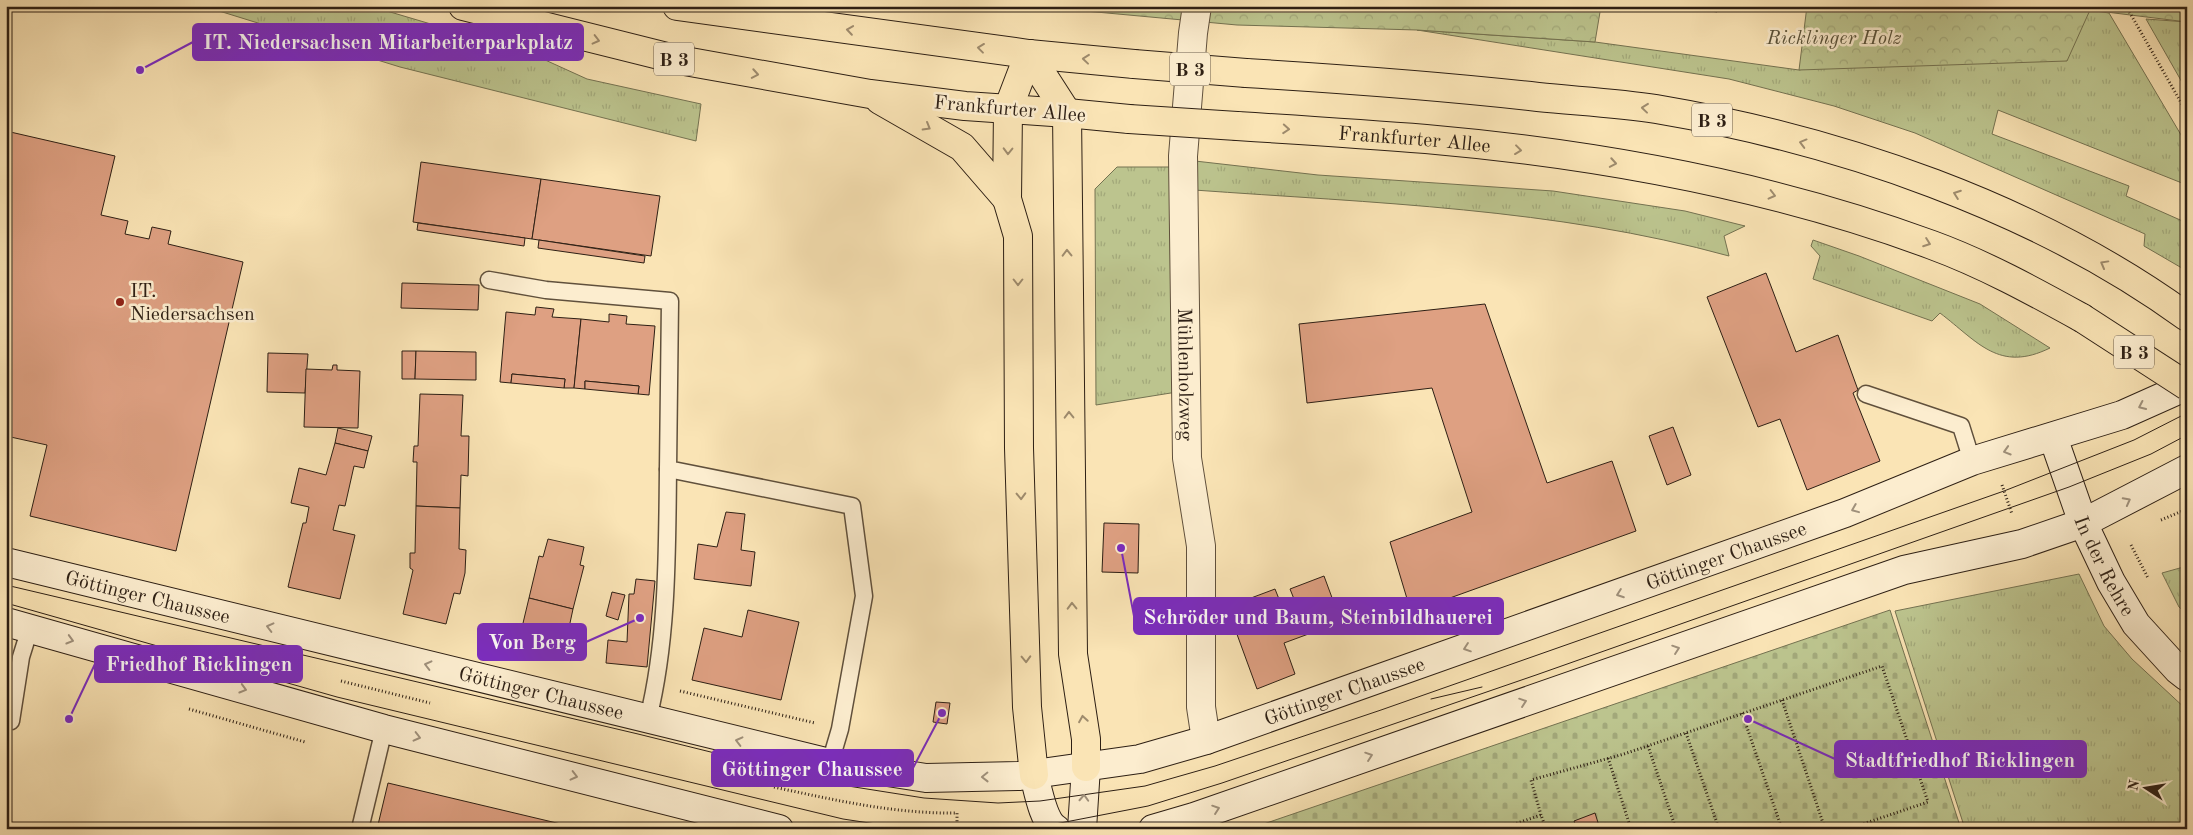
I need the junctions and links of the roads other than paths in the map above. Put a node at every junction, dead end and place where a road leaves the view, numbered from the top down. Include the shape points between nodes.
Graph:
1 (463, 6) edge
2 (677, 6) edge
3 (1197, 6) edge
4 (1029, 54) junction
5 (870, 94) junction
6 (1008, 109) junction
7 (1067, 113) junction
8 (1007, 200) junction
9 (489, 280) dead end
10 (2187, 317) edge
11 (2187, 386) edge
12 (1866, 394) dead end
13 (2053, 437) junction
14 (1982, 458) junction
15 (668, 469) junction
16 (2187, 469) edge
17 (2084, 523) junction
18 (6, 562) edge
19 (18, 626) edge
20 (2187, 677) edge
21 (648, 719) junction
22 (10, 721) dead end
23 (384, 729) junction
24 (1206, 740) junction
25 (830, 762) junction
26 (1086, 767) junction
27 (1034, 775) junction
28 (360, 829) edge
29 (780, 829) edge
30 (1056, 829) edge
31 (1082, 829) edge
32 (1153, 829) edge

1 -> 5 main road, Frankfurter Allee / B 3 via 679,60
4 -> 2 main road, B 3
3 - 24 street, Mühlenholzweg via 1183,156 1187,458 1201,546 1201,707
4 - 6 main road
4 - 7 main road
10 -> 4 main road, B 3, bridge via 2146,288 1994,207 1855,157 1742,126 1654,109 1562,99
5 - 6 main road, Frankfurter Allee / B 3
5 -> 8 main road via 962,147
6 - 7 main road, Frankfurter Allee / B 3
6 -> 8 main road
7 -> 11 main road, Frankfurter Allee / B 3, bridge via 1427,139 1565,155 1713,181 1836,211 1934,245 2004,275 2082,318
26 -> 7 main road via 1086,739 1073,654
8 -> 27 main road via 1018,236 1019,448 1027,707
9 - 15 lane via 546,290 670,301
11 -> 13 street, Göttinger Chaussee via 2122,415
12 - 14 lane via 1961,426
13 -> 14 street, Göttinger Chaussee
13 - 17 street, In der Rehre
14 -> 24 street, Göttinger Chaussee via 1845,513
15 - 21 lane via 667,570 656,686
15 - 25 lane via 852,506 864,596 840,729
17 -> 16 street
17 - 20 street, In der Rehre via 2111,582 2136,624
32 -> 17 street via 1904,570 2022,544
21 -> 18 street, Göttinger Chaussee
19 - 22 lane via 21,657
19 -> 23 street
25 -> 21 street, Göttinger Chaussee
23 - 28 lane
23 -> 29 street
24 - 26 street, Göttinger Chaussee via 1140,759
27 -> 25 street, Göttinger Chaussee via 926,778
26 - 27 street, Göttinger Chaussee
31 -> 26 street
27 - 30 street via 1040,801 1050,825

